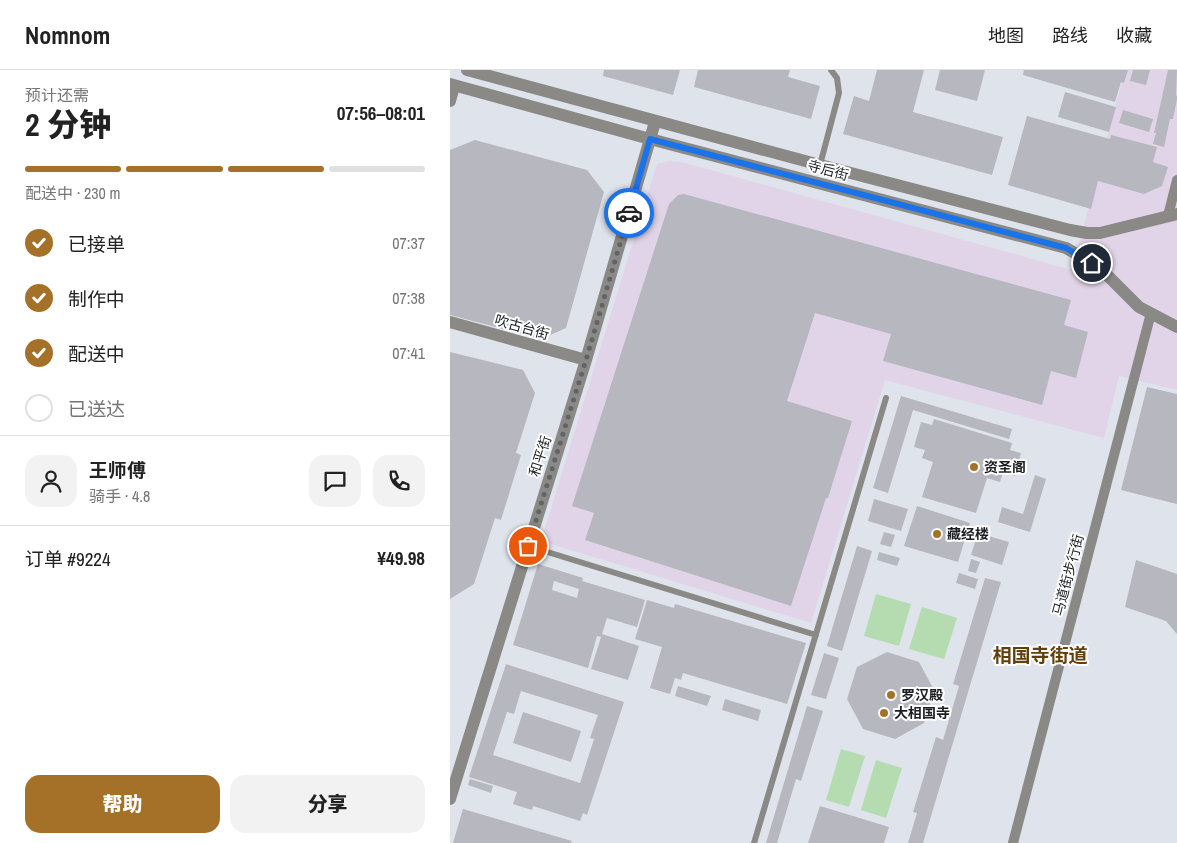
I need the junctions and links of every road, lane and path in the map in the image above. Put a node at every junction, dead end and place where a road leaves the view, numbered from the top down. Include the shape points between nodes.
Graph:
1 (467, 70) edge
2 (830, 70) edge
3 (452, 85) edge
4 (450, 101) edge
5 (655, 122) junction
6 (650, 139) junction
7 (820, 165) junction
8 (1177, 180) edge
9 (1172, 215) edge
10 (1151, 314) junction
11 (450, 322) edge
12 (1177, 327) edge
13 (586, 360) junction
14 (886, 398) dead end
15 (528, 546) junction
16 (816, 635) junction
17 (450, 799) edge
18 (754, 843) edge
19 (1013, 843) edge

1 - 5 street, 寺后街
2 - 7 lane via 837,78 839,94
3 - 4 street
3 - 6 street, 寺后街
5 - 6 street, 和平街
5 - 7 street, 寺后街
6 - 10 street, 寺后街 via 1066,248 1092,263 1139,307
6 - 13 street, 和平街
7 - 9 street, 寺后街 via 1087,233 1100,233
8 - 9 street
10 - 12 street, 寺后街
10 - 19 street, 马道街步行街
11 - 13 street, 吹古台街
13 - 15 street, 和平街
14 - 16 lane
15 - 16 lane
15 - 17 street, 和平街
16 - 18 lane

